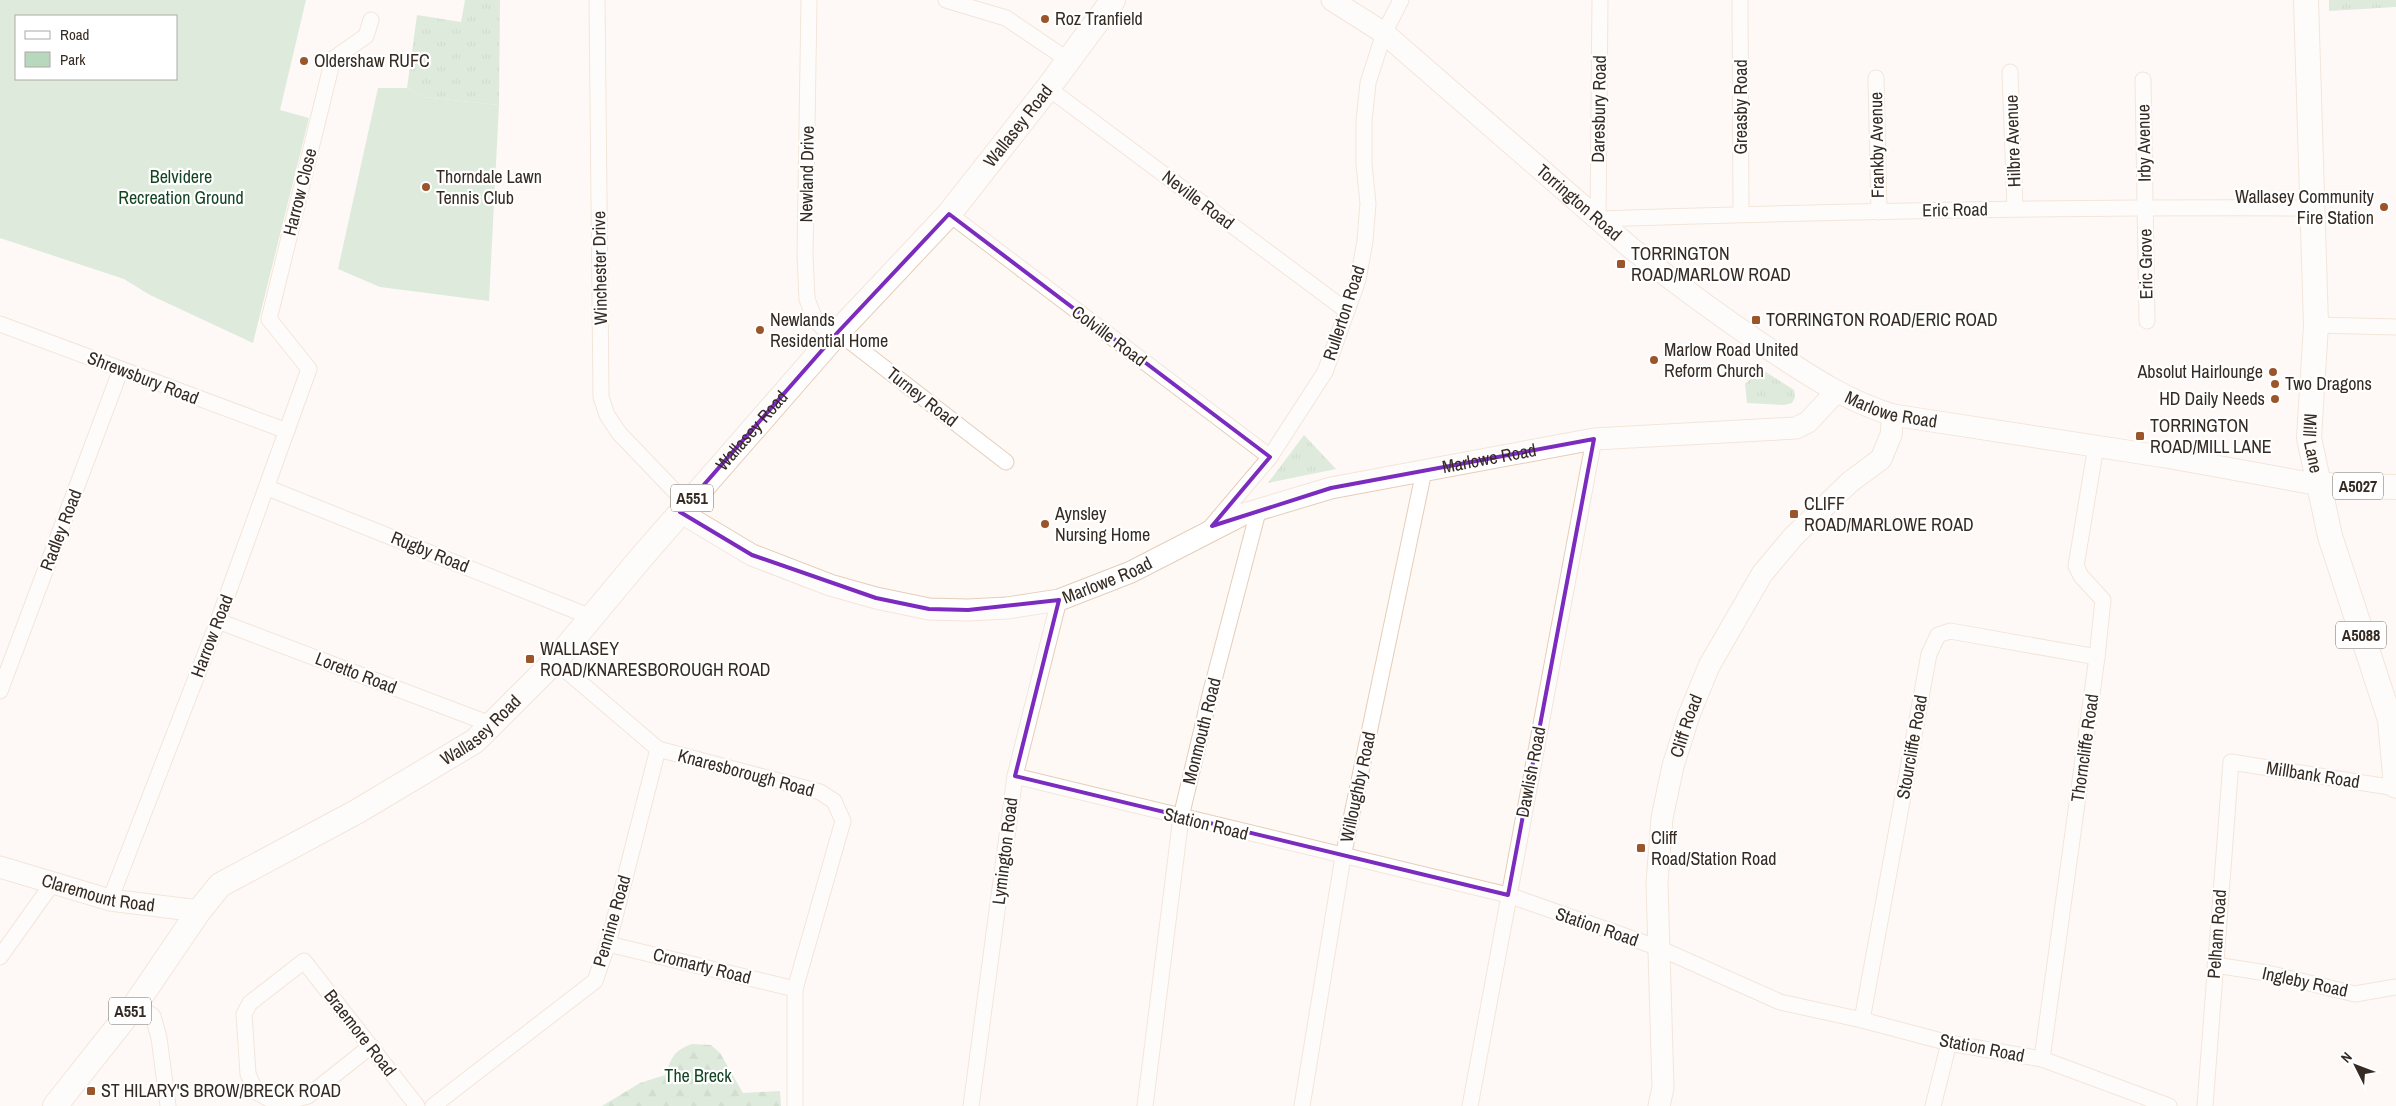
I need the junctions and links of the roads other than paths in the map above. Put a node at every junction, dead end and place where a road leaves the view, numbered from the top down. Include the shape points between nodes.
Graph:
1 (597, 0) edge
2 (809, 0) edge
3 (946, 0) edge
4 (1113, 0) edge
5 (1332, 0) edge
6 (1401, 0) edge
7 (1600, 0) edge
8 (1740, 0) edge
9 (2306, 0) edge
10 (372, 20) dead end
11 (1384, 33) junction
12 (1068, 60) junction
13 (2010, 72) dead end
14 (1876, 78) dead end
15 (2143, 80) dead end
16 (1048, 88) junction
17 (2145, 207) junction
18 (2312, 208) junction
19 (2015, 209) junction
20 (1879, 212) junction
21 (949, 214) junction
22 (1742, 214) junction
23 (1598, 219) junction
24 (1347, 311) junction
25 (2147, 321) dead end
26 (0, 324) edge
27 (2316, 325) junction
28 (2396, 326) edge
29 (836, 335) junction
30 (121, 369) junction
31 (309, 369) joint
32 (1836, 392) junction
33 (1893, 415) junction
34 (287, 432) junction
35 (1594, 439) junction
36 (2096, 446) junction
37 (1270, 457) junction
38 (1006, 462) dead end
39 (1424, 471) junction
40 (2320, 485) junction
41 (2396, 487) edge
42 (268, 488) junction
43 (684, 508) junction
44 (1259, 508) junction
45 (1206, 533) junction
46 (1059, 600) junction
47 (591, 617) junction
48 (218, 621) junction
49 (2097, 657) junction
50 (555, 661) junction
51 (0, 691) edge
52 (493, 725) junction
53 (658, 750) junction
54 (2231, 762) joint
55 (1015, 776) junction
56 (2396, 787) edge
57 (1181, 818) junction
58 (1343, 857) junction
59 (0, 867) edge
60 (52, 884) junction
61 (1508, 895) junction
62 (110, 900) junction
63 (199, 911) junction
64 (608, 944) junction
65 (1659, 948) junction
66 (0, 956) edge
67 (2215, 965) junction
68 (2396, 987) edge
69 (795, 989) junction
70 (135, 1005) junction
71 (1862, 1020) junction
72 (1949, 1043) junction
73 (370, 1046) junction
74 (2042, 1059) junction
75 (54, 1106) edge
76 (168, 1106) edge
77 (417, 1106) edge
78 (433, 1106) edge
79 (795, 1106) edge
80 (972, 1106) edge
81 (1145, 1106) edge
82 (1302, 1106) edge
83 (1470, 1106) edge
84 (1659, 1106) edge
85 (1933, 1106) edge
86 (2170, 1106) edge
87 (2205, 1106) edge

1 - 43 street, Winchester Drive via 601,396 607,415 619,433
2 - 29 street, Newland Drive via 807,299 814,320
3 - 12 street via 1006,18
4 - 12 main road, Wallasey Road / A551
5 - 11 street, Torrington Road
6 - 11 street, Rullerton Road
7 - 23 street, Daresbury Road
8 - 22 street, Greasby Road
9 - 18 main road, Mill Lane / A5088
10 - 31 street, Harrow Close via 366,36 333,58 269,319
11 - 23 street, Torrington Road
11 - 24 street, Rullerton Road via 1368,83 1364,121 1368,203 1365,241 1358,280
12 - 16 main road, Wallasey Road / A551
13 - 19 street, Hilbre Avenue
14 - 20 street, Frankby Avenue
15 - 17 street, Irby Avenue
16 - 21 main road, Wallasey Road / A551
16 - 24 street, Neville Road
17 - 18 street, Eric Road
17 - 19 street, Eric Road
17 - 25 street, Eric Grove
18 - 27 main road, Mill Lane / A5088
19 - 20 street, Eric Road
20 - 22 street, Eric Road
21 - 29 main road, Wallasey Road / A551
21 - 37 street, Colville Road
22 - 23 street, Eric Road
23 - 32 street, Torrington Road via 1720,316
24 - 37 street, Rullerton Road via 1325,372
26 - 30 street, Shrewsbury Road
27 - 28 street
27 - 40 main road, Mill Lane / A5088 via 2309,438
29 - 38 street, Turney Road
29 - 43 main road, Wallasey Road / A551
30 - 34 street, Shrewsbury Road
30 - 51 street, Radley Road
31 - 34 street, Harrow Road
32 - 33 street, Marlowe Road via 1868,408
32 - 35 street, Marlowe Road via 1808,422 1796,428
33 - 36 street, Marlowe Road
33 - 65 street, Cliff Road via 1891,435 1881,459 1850,482 1762,574 1710,666 1689,715 1662,818 1656,883
34 - 42 street, Harrow Road
35 - 39 street, Marlowe Road
35 - 61 street, Dawlish Road
36 - 40 street, Marlowe Road
36 - 49 street, Thorncliffe Road via 2076,566 2103,600
37 - 45 street, Rullerton Road
39 - 44 street, Marlowe Road via 1331,488
39 - 58 street, Willoughby Road
40 - 41 main road, A5027
40 - 56 main road, Mill Lane / A5088 via 2330,536 2390,720
42 - 47 street, Rugby Road
42 - 48 street, Harrow Road
43 - 46 street, Marlowe Road via 752,555 876,598 930,609 968,610
43 - 47 main road, Wallasey Road / A551
44 - 45 street, Marlowe Road
44 - 57 street, Monmouth Road
45 - 46 street, Marlowe Road via 1131,572
46 - 55 street, Lymington Road
47 - 50 main road, Wallasey Road / A551
48 - 52 street, Loretto Road
48 - 62 street, Harrow Road
49 - 71 street, Stourcliffe Road via 1950,631 1938,635 1929,654
49 - 74 street, Thorncliffe Road
50 - 52 main road, Wallasey Road / A551
50 - 53 street, Knaresborough Road
52 - 63 main road, Wallasey Road / A551 via 475,741 358,811 220,885
53 - 64 street, Pennine Road
53 - 69 street, Knaresborough Road via 820,792 834,801 843,821
54 - 56 street, Millbank Road
54 - 67 street, Pelham Road
55 - 57 street, Station Road
55 - 80 street, Lymington Road
57 - 58 street, Station Road
57 - 81 street, Monmouth Road
58 - 61 street, Station Road
58 - 82 street, Willoughby Road
59 - 60 street, Claremount Road
60 - 62 street, Claremount Road
60 - 66 street
61 - 65 street, Station Road
61 - 83 street, Dawlish Road
62 - 63 street, Claremount Road
63 - 70 main road, A551
64 - 69 street, Cromarty Road
64 - 78 street, Pennine Road via 595,981
65 - 71 street, Station Road via 1780,1002
65 - 84 street, Cliff Road via 1663,1088
67 - 68 street, Ingleby Road via 2267,973 2355,994
67 - 87 street, Pelham Road
69 - 79 street, Knaresborough Road
70 - 75 main road, A551
70 - 76 street via 153,1016
71 - 72 street, Station Road
72 - 74 street, Station Road
72 - 85 street
73 - 73 street, Braemore Road via 304,961 250,1003 244,1014 248,1074 256,1092 273,1101 308,1096
73 - 77 street, Braemore Road
74 - 86 street, Station Road

